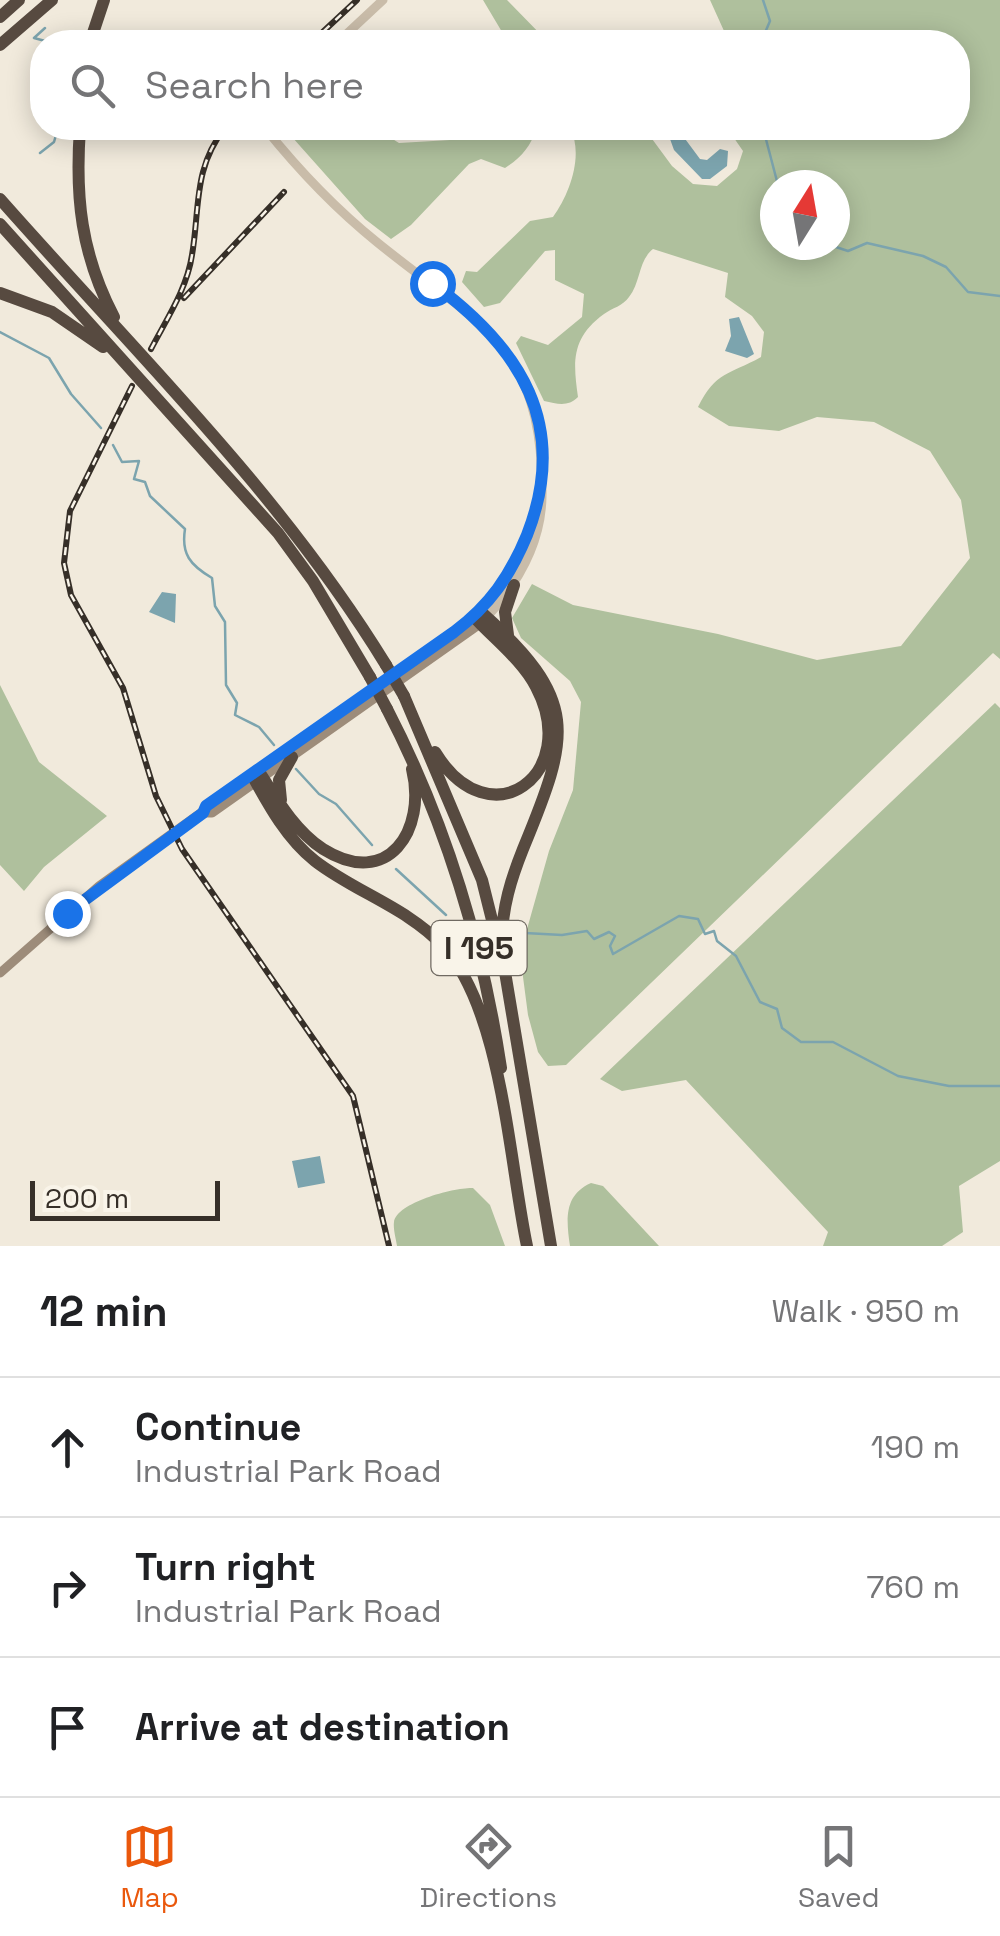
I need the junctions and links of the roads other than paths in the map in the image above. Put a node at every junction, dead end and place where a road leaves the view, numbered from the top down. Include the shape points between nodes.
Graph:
1 (7, 0) edge
2 (19, 0) edge
3 (52, 0) edge
4 (104, 0) edge
5 (383, 0) edge
6 (0, 6) edge
7 (0, 17) edge
8 (94, 30) edge
9 (351, 30) edge
10 (0, 46) edge
11 (79, 140) edge
12 (276, 140) edge
13 (0, 199) edge
14 (0, 224) edge
15 (0, 293) edge
16 (132, 344) junction
17 (152, 394) junction
18 (541, 500) junction
19 (514, 585) junction
20 (480, 618) junction
21 (515, 645) junction
22 (404, 696) junction
23 (407, 747) junction
24 (292, 757) junction
25 (257, 777) junction
26 (286, 811) junction
27 (505, 972) junction
28 (0, 973) edge
29 (510, 1160) junction
30 (528, 1246) edge
31 (551, 1246) edge

1 - 6 highway
2 - 7 highway
3 - 10 highway
4 - 8 highway
5 - 9 street
11 - 16 highway via 82,236 104,298
12 - 18 street via 350,218 502,344 538,422
13 - 16 highway
14 - 17 highway
15 - 17 highway via 83,332
16 - 22 highway, I 195, bridge via 311,554
17 - 23 highway, I 195, bridge via 278,533
18 - 19 street via 536,538
18 - 20 street via 513,569
19 - 20 street
19 - 21 highway via 504,624
20 - 21 highway
20 - 22 highway via 531,679 544,706 549,745 534,778 505,795 461,783
20 - 24 main road
20 - 25 main road
21 - 27 highway via 549,688 560,744 508,892
22 - 27 highway, I 195 via 482,880
23 - 26 highway via 416,812 391,854 368,862 338,856 309,838
23 - 29 highway, I 195 via 480,948
24 - 25 main road
24 - 26 highway via 278,780
25 - 26 highway
25 - 28 main road via 206,806 99,886
25 - 29 highway via 305,853 418,924 458,965 485,1025
27 - 31 highway, I 195
29 - 30 highway, I 195

